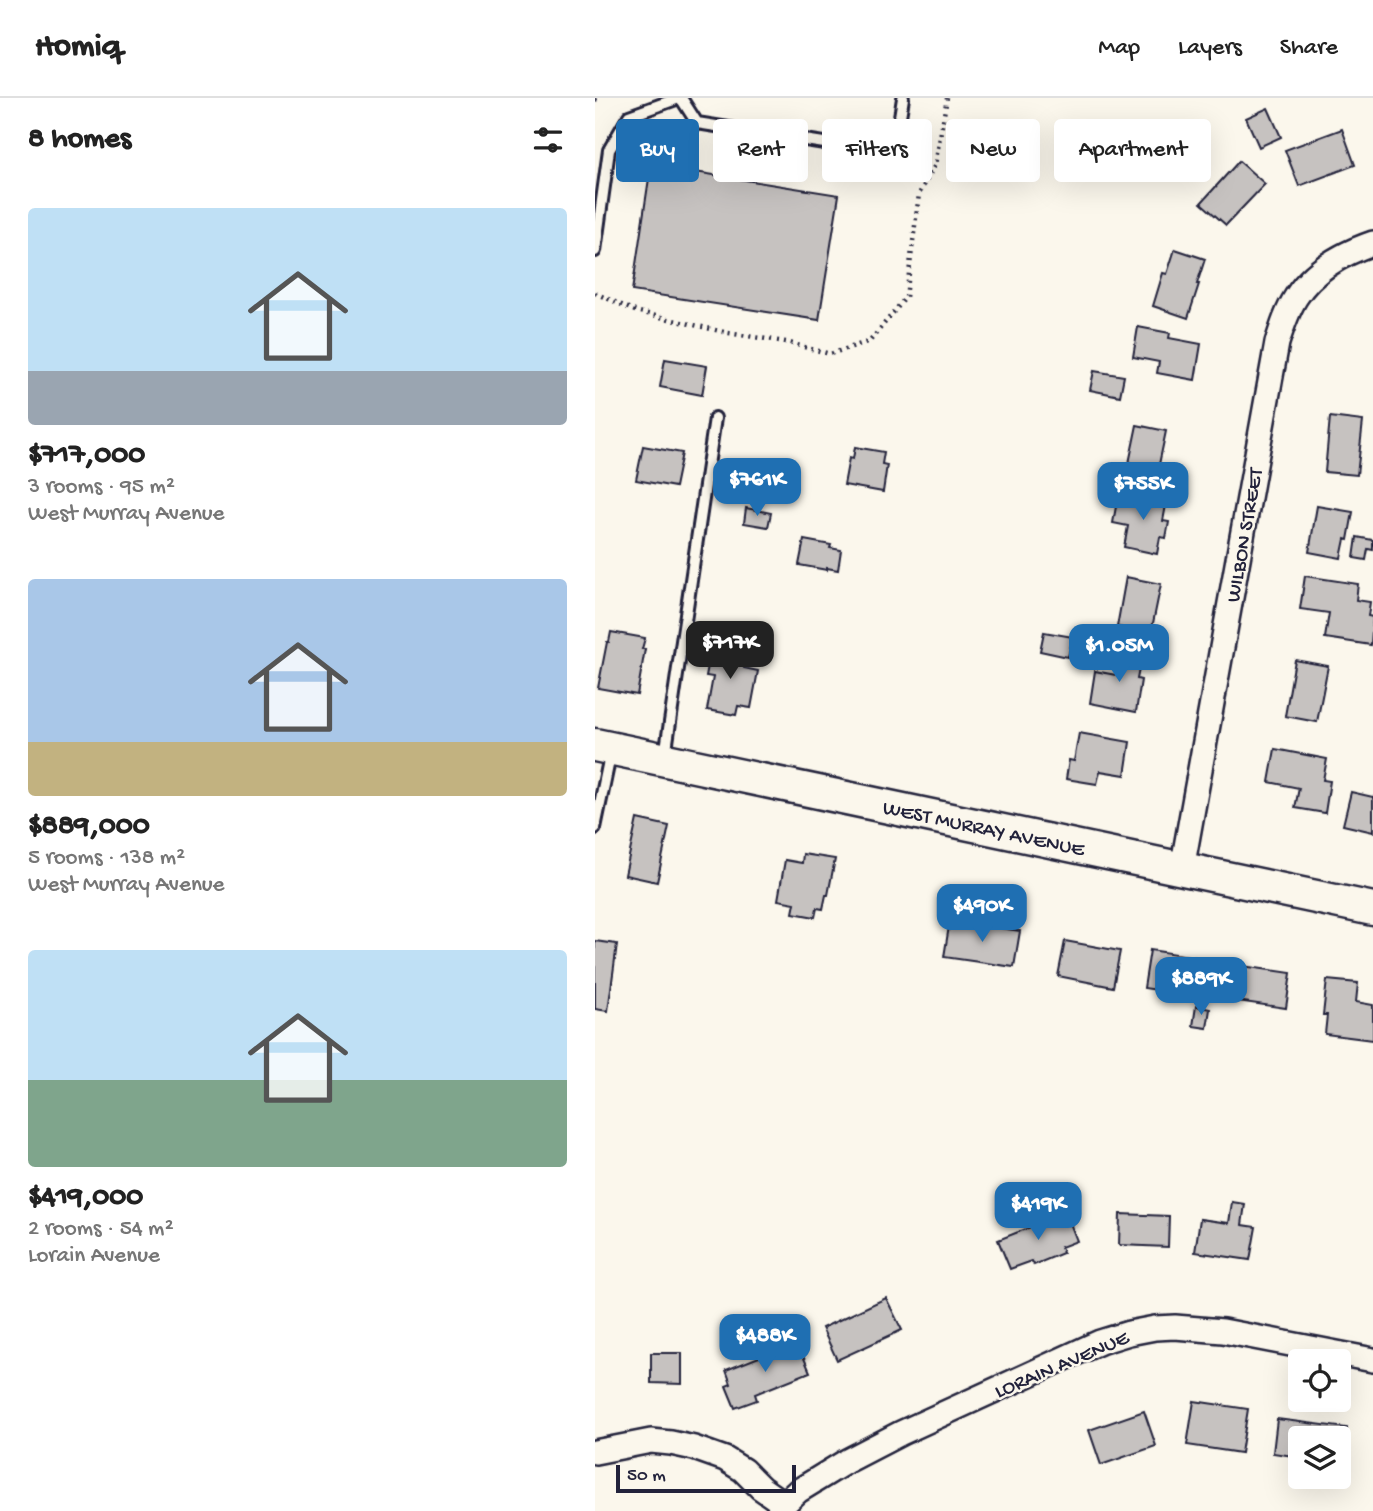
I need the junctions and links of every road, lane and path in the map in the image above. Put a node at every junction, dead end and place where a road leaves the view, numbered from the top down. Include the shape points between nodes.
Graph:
1 (600, 98) edge
2 (680, 98) edge
3 (903, 98) edge
4 (947, 98) edge
5 (595, 100) edge
6 (1373, 243) edge
7 (595, 251) edge
8 (595, 293) edge
9 (715, 418) dead end
10 (603, 747) edge
11 (664, 759) junction
12 (595, 828) edge
13 (1182, 869) junction
14 (1373, 909) edge
15 (1373, 1360) edge
16 (595, 1452) edge
17 (781, 1507) edge

1 - 5 path
2 - 3 lane via 697,123 894,154
2 - 7 lane via 629,116 609,150
4 - 8 path via 935,165 919,194 907,297 870,341 830,354 635,312
6 - 13 street, WILBON STREET via 1313,276 1296,296 1277,343
9 - 11 lane
10 - 11 street, WEST MURRAY AVENUE
10 - 12 lane
11 - 13 street, WEST MURRAY AVENUE
13 - 14 street, WEST MURRAY AVENUE
15 - 17 street, LORAIN AVENUE via 1223,1331 1165,1327 1129,1333 901,1433 846,1461
16 - 17 street via 651,1441 694,1448 743,1470

